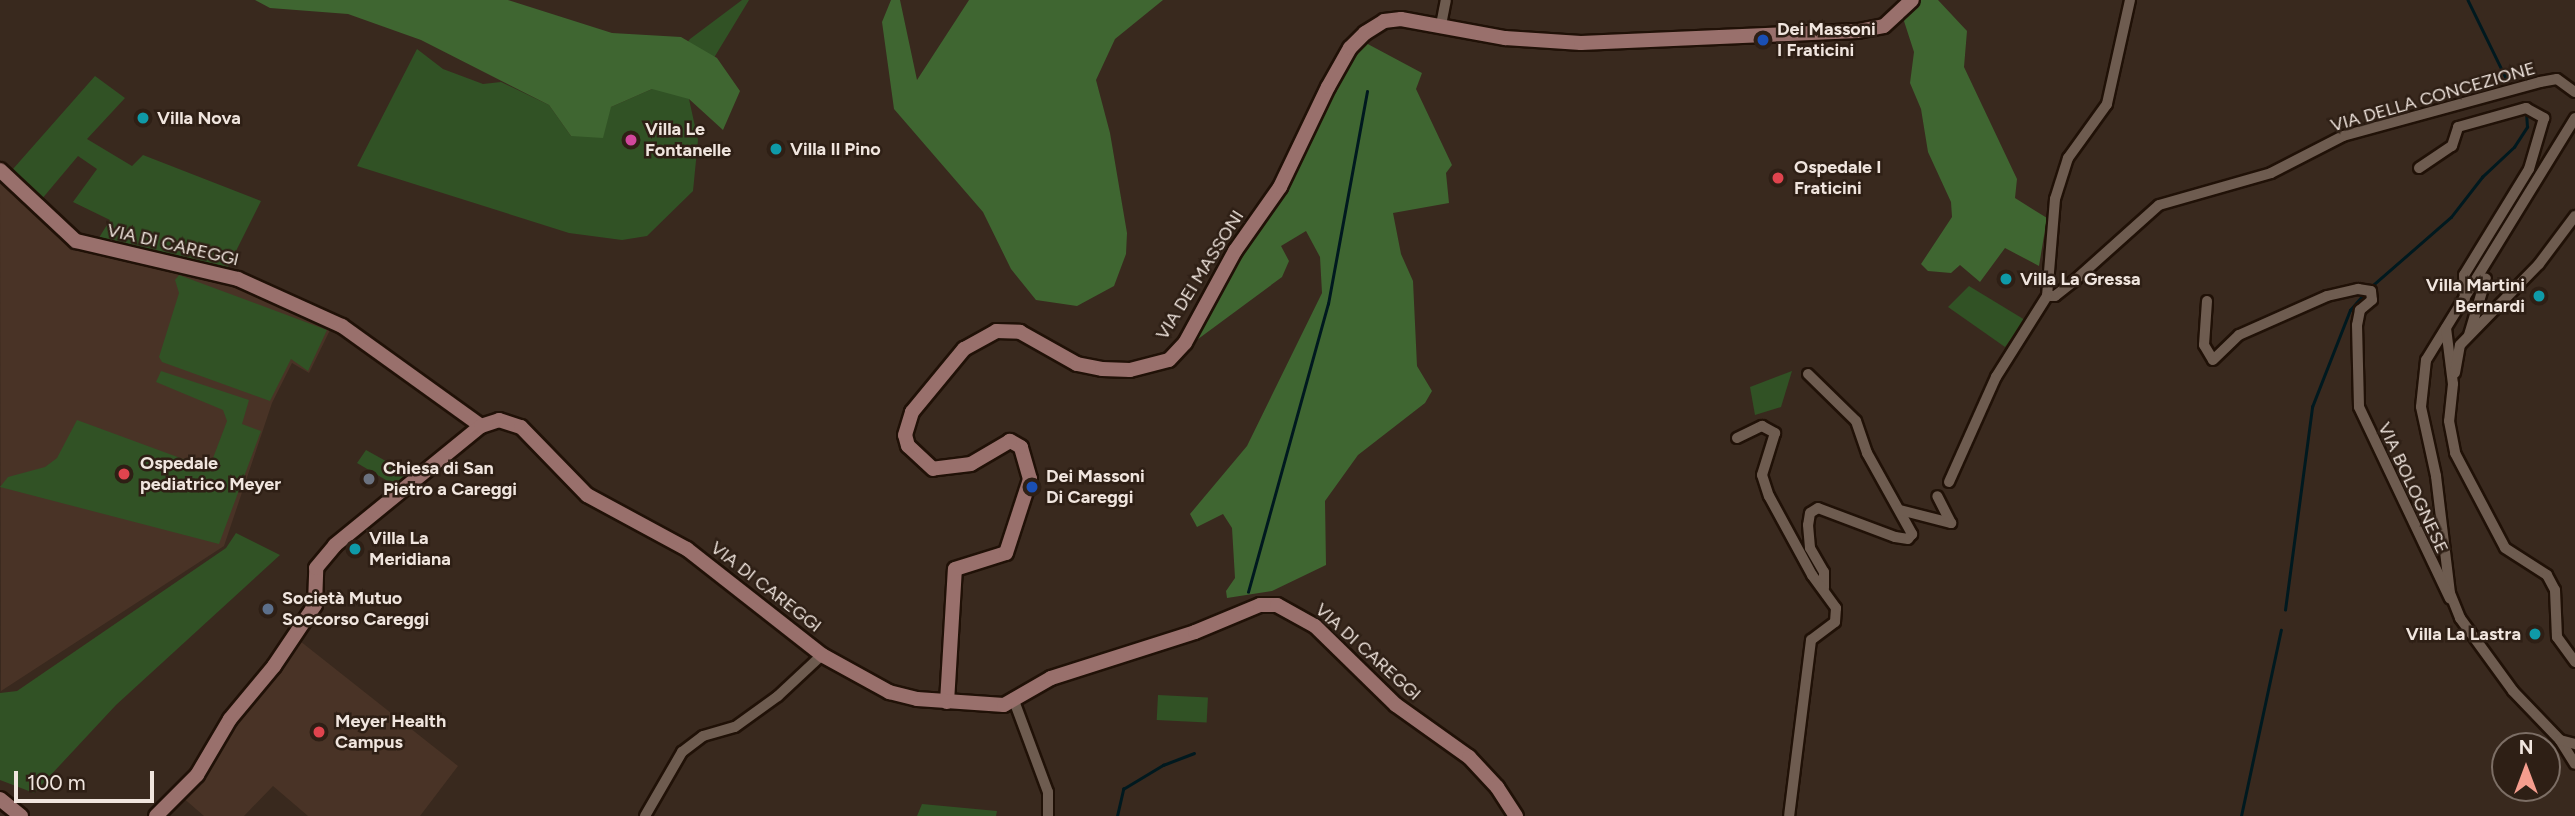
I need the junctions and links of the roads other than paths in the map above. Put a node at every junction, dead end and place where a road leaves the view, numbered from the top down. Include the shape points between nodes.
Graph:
1 (1446, 0) edge
2 (1912, 0) edge
3 (2130, 0) edge
4 (1441, 25) junction
5 (2575, 92) edge
6 (2575, 118) edge
7 (2419, 168) dead end
8 (0, 170) edge
9 (2575, 216) edge
10 (2486, 278) dead end
11 (2047, 296) junction
12 (2465, 299) junction
13 (2207, 300) dead end
14 (2446, 328) junction
15 (2469, 336) junction
16 (1808, 374) dead end
17 (2453, 384) junction
18 (481, 426) junction
19 (1737, 438) dead end
20 (1949, 482) dead end
21 (1937, 496) dead end
22 (1900, 510) junction
23 (1824, 588) junction
24 (2454, 604) junction
25 (822, 655) junction
26 (2575, 662) edge
27 (1013, 698) junction
28 (947, 702) junction
29 (2552, 732) edge
30 (2561, 742) edge
31 (2575, 764) edge
32 (0, 799) edge
33 (20, 816) edge
34 (156, 816) edge
35 (645, 816) edge
36 (1048, 816) edge
37 (1516, 816) edge
38 (1789, 816) edge

1 - 4 street
2 - 4 street, VIA DEI MASSONI via 1884,26 1858,31 1581,43 1505,38
3 - 11 street, VIA DELLA CONCEZIONE via 2107,104 2068,158 2055,199
4 - 28 street, VIA DEI MASSONI via 1384,21 1350,48 1280,187 1235,251 1185,343 1169,360 1130,370 1102,369 1077,364 1020,332 996,331 964,349 912,412 905,435 920,459 933,469 957,469 1013,441 1022,451 1030,479 1006,554 955,569
5 - 11 street, VIA DELLA CONCEZIONE via 2557,79 2516,89 2343,136 2271,173 2159,205 2073,282 2055,296
6 - 12 street, VIA BOLOGNESE
7 - 12 street, VIA BOLOGNESE via 2452,146 2458,127 2526,108 2544,118 2529,169 2464,275
8 - 18 street, VIA DI CAREGGI via 76,241 238,279 296,305 353,332
9 - 15 street via 2539,264
10 - 15 street
11 - 20 street, VIA DELLA CONCEZIONE via 1996,377
12 - 14 street, VIA BOLOGNESE
13 - 24 street, VIA BOLOGNESE via 2202,329 2207,355 2213,360 2239,335 2327,296 2371,291 2372,300 2360,310 2357,325 2359,408 2445,595
14 - 17 street
14 - 24 street, VIA BOLOGNESE via 2426,359 2421,407
15 - 17 street via 2460,345
16 - 22 street via 1856,421 1867,453
17 - 26 street via 2449,421 2468,484 2505,548 2547,575 2555,590 2557,637
18 - 25 street, VIA DI CAREGGI via 499,420 519,426 587,495 687,549
18 - 34 street via 335,545 316,568 315,605 274,666 230,719 197,775
19 - 23 street via 1762,426 1775,433 1762,475 1812,575
21 - 22 street via 1951,523
22 - 23 street via 1910,525 1908,539 1843,521 1826,509 1811,513 1810,548 1824,572
23 - 38 street via 1836,608 1835,622 1811,640
24 - 29 street, VIA BOLOGNESE via 2513,691
25 - 28 street, VIA DI CAREGGI via 889,692
25 - 35 street via 778,696 735,727 703,736 682,752
27 - 28 street, VIA DI CAREGGI via 1003,705
27 - 36 street via 1048,792
27 - 37 street, VIA DI CAREGGI via 1051,678 1195,632 1260,605 1276,606 1315,626 1396,705 1469,757
30 - 31 street, VIA BOLOGNESE
32 - 33 street

